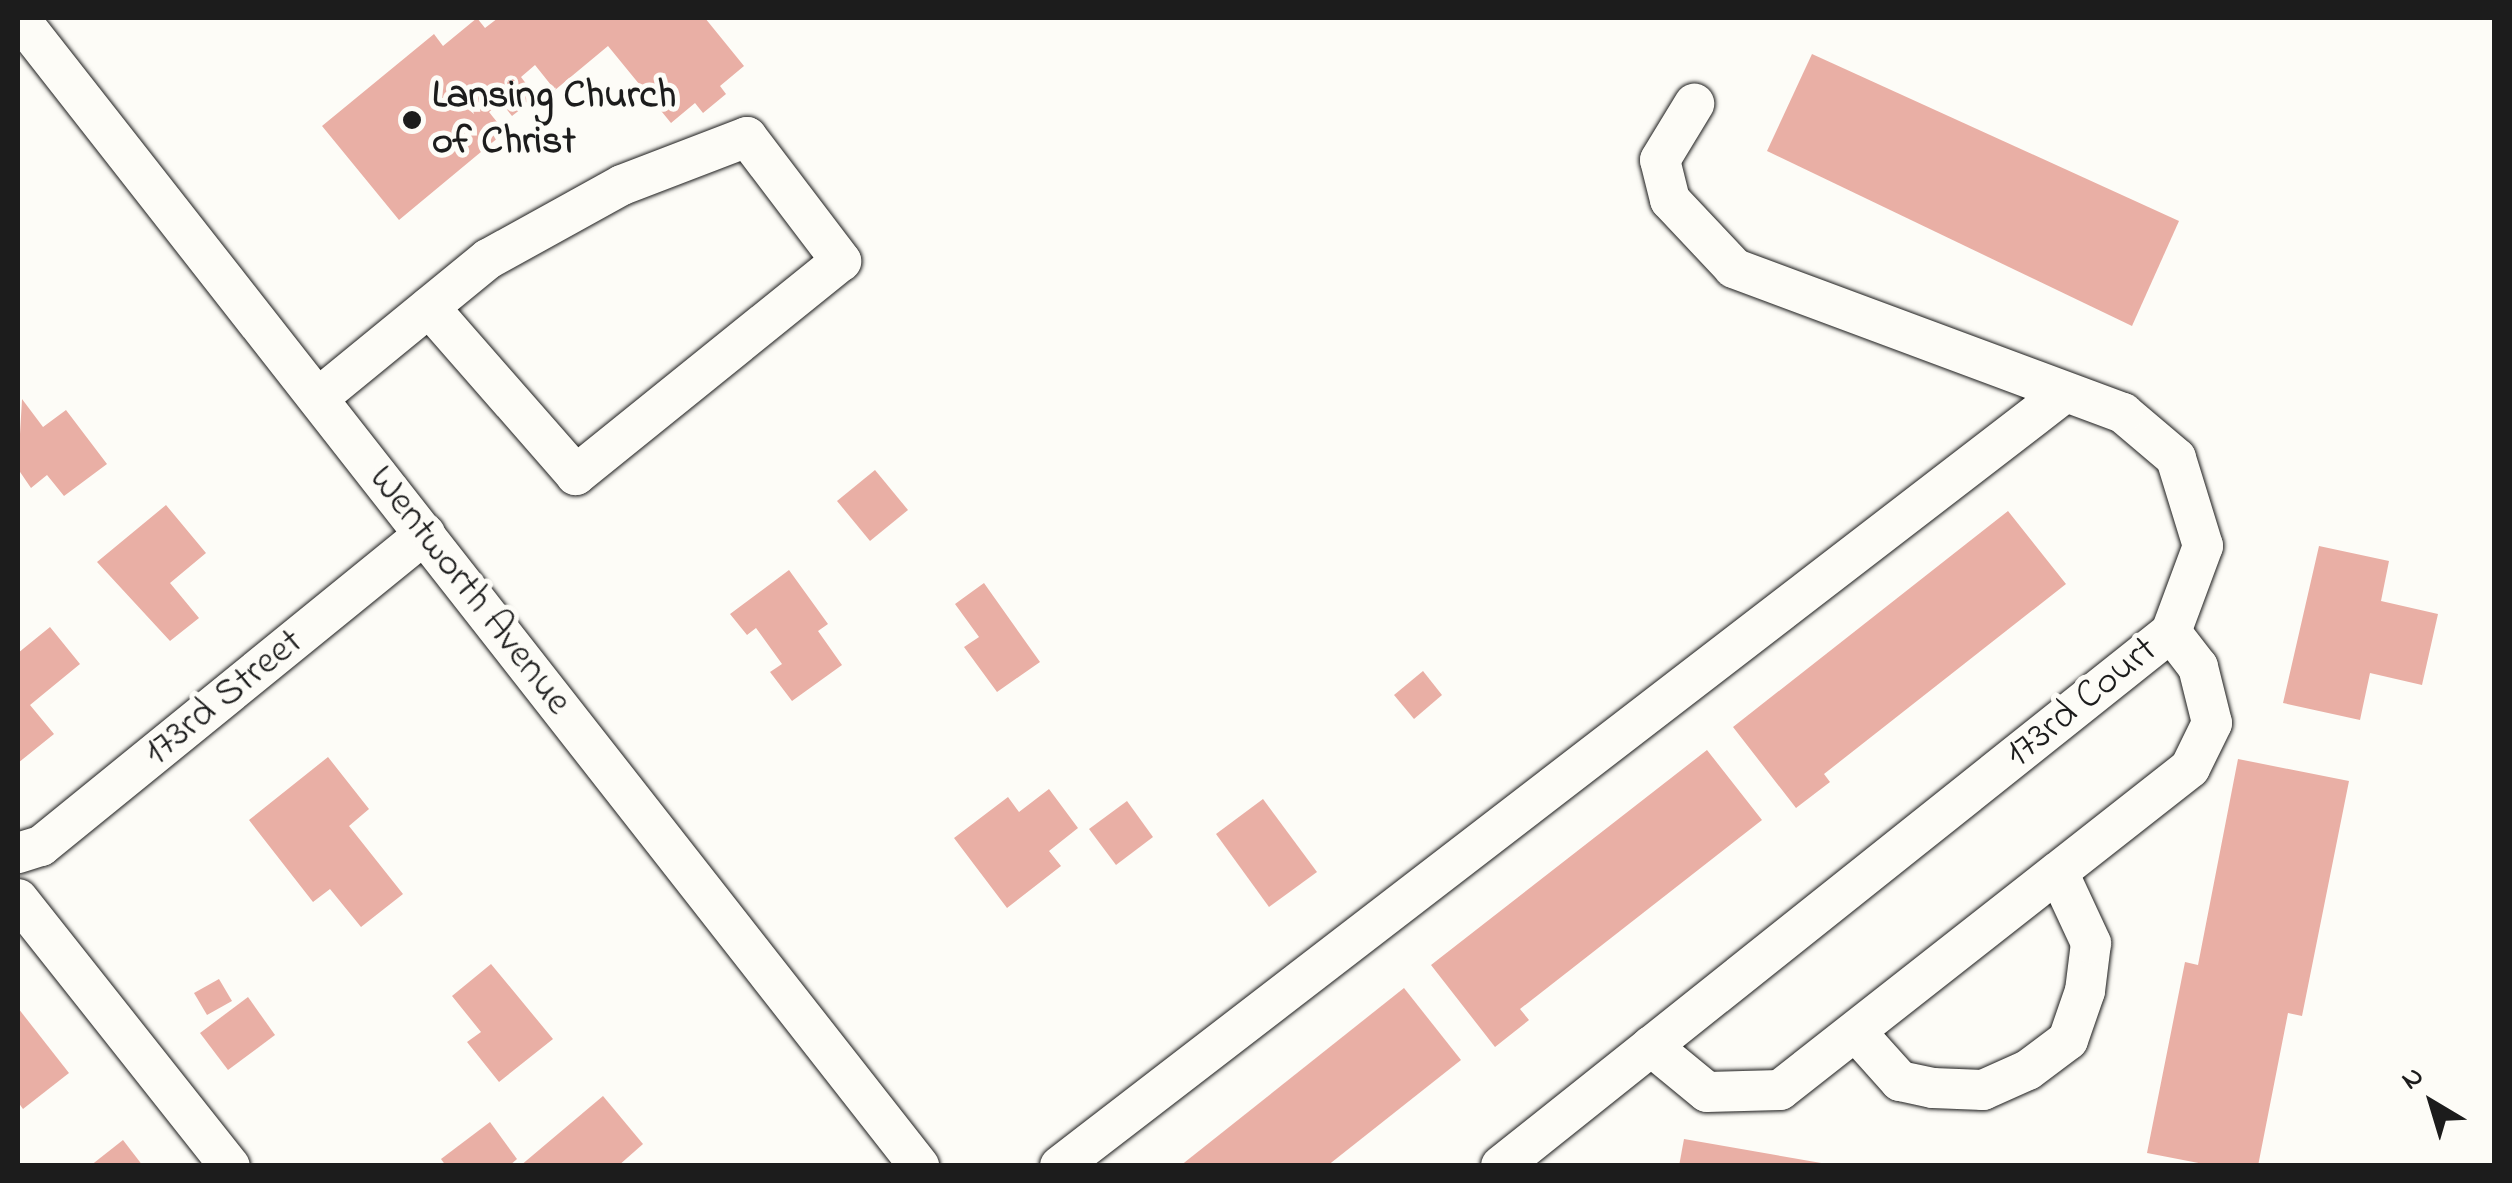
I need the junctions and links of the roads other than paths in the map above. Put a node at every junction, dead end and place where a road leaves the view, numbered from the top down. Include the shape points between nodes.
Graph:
1 (19, 18) edge
2 (1694, 104) dead end
3 (429, 307) junction
4 (2063, 394) junction
5 (318, 398) junction
6 (425, 534) junction
7 (2171, 632) junction
8 (18, 853) edge
9 (2058, 872) junction
10 (18, 898) edge
11 (1856, 1032) junction
12 (1651, 1046) junction
13 (230, 1166) edge
14 (919, 1166) edge
15 (1060, 1166) edge
16 (1501, 1166) edge

1 - 5 street, Wentworth Avenue
2 - 4 street, 173rd Court via 1660,160 1670,200 1734,268
3 - 3 street via 488,259 622,185 746,137 841,262 576,475
3 - 5 street
4 - 7 street, 173rd Court via 2124,412 2176,458 2204,546
4 - 15 street
5 - 6 street, Wentworth Avenue
6 - 8 street, 173rd Street via 41,846
6 - 14 street, Wentworth Avenue
7 - 9 street via 2198,668 2212,724 2190,768
7 - 12 street, 173rd Court
9 - 11 street
9 - 11 street via 2090,943 2085,991 2068,1040 2028,1070 1983,1090 1900,1081
10 - 13 street
11 - 12 street via 1780,1090 1707,1092
12 - 16 street, 173rd Court

